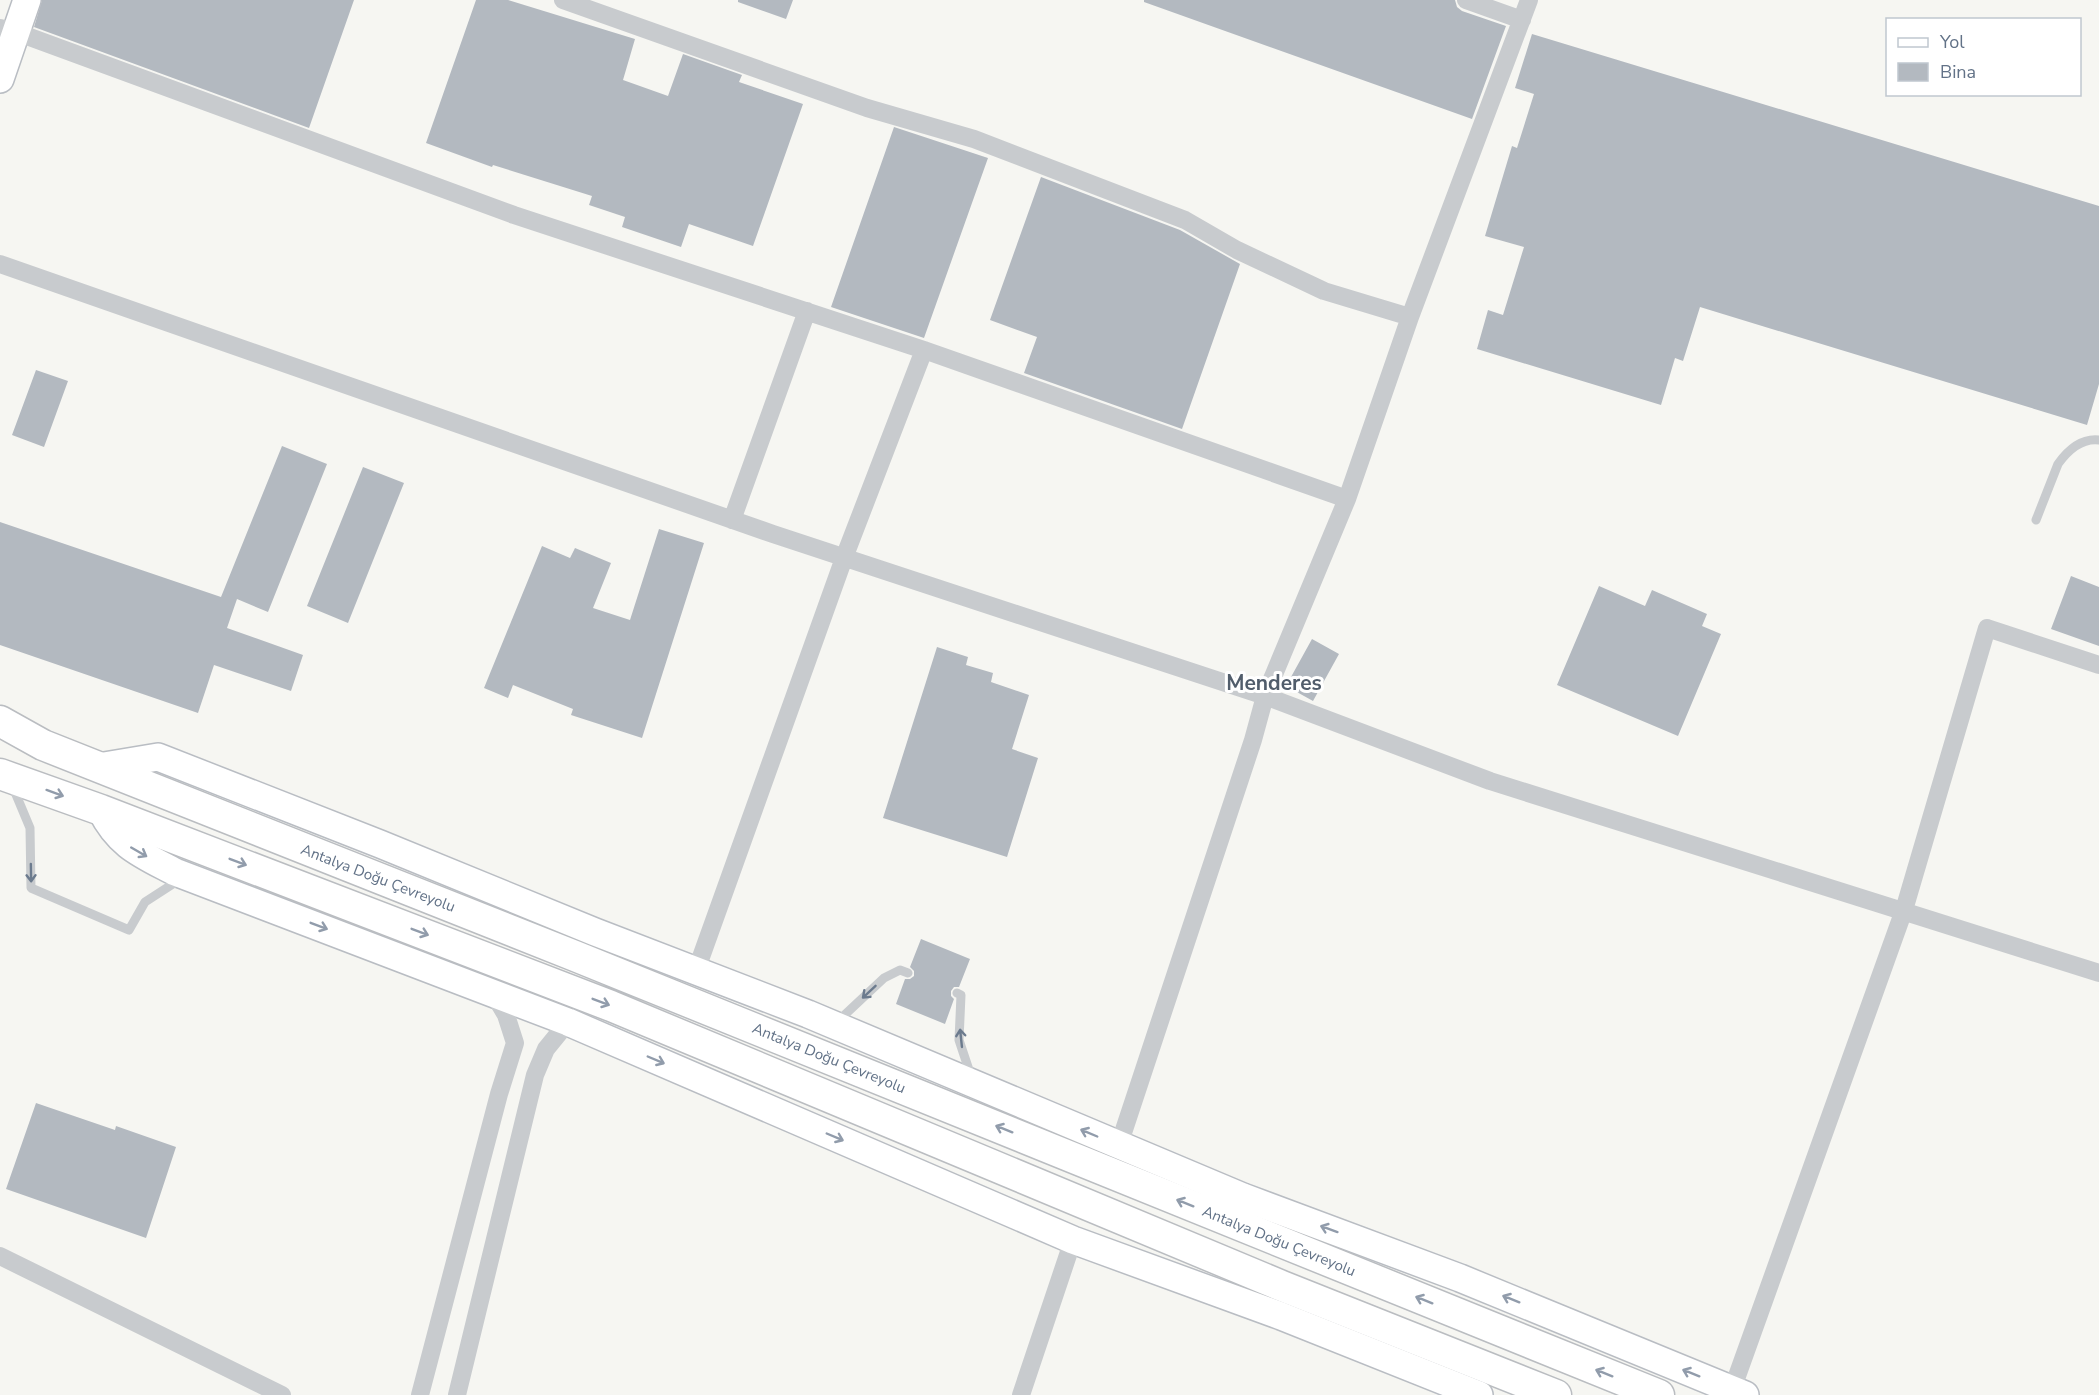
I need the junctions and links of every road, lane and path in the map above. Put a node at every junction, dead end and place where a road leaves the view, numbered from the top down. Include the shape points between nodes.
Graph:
1 (27, 0) edge
2 (563, 0) edge
3 (1466, 0) edge
4 (1529, 0) edge
5 (1522, 20) junction
6 (8, 30) edge
7 (0, 79) edge
8 (0, 264) edge
9 (807, 311) junction
10 (1410, 317) junction
11 (924, 350) junction
12 (2099, 440) edge
13 (1347, 499) junction
14 (732, 520) junction
15 (2036, 520) dead end
16 (844, 558) junction
17 (2099, 666) edge
18 (1265, 696) junction
19 (0, 721) edge
20 (98, 767) junction
21 (5, 775) edge
22 (101, 810) junction
23 (185, 876) junction
24 (1904, 910) junction
25 (696, 971) junction
26 (908, 973) dead end
27 (2099, 973) edge
28 (493, 993) junction
29 (957, 993) dead end
30 (568, 1022) junction
31 (834, 1025) junction
32 (974, 1084) junction
33 (1119, 1145) junction
34 (1073, 1240) junction
35 (0, 1256) edge
36 (1739, 1392) edge
37 (282, 1395) edge
38 (420, 1395) edge
39 (457, 1395) edge
40 (1021, 1395) edge
41 (1479, 1395) edge
42 (1556, 1395) edge
43 (1659, 1395) edge

1 - 6 street
2 - 10 street via 867,108 974,139 1185,220 1237,250 1324,291
3 - 5 street
4 - 5 street
5 - 10 street
6 - 7 street
6 - 9 street via 514,215
8 - 14 street
9 - 11 street
9 - 14 street
10 - 13 street
11 - 13 street
11 - 16 street
12 - 15 lane via 2083,442 2064,456
13 - 18 street
14 - 16 street
16 - 18 street
16 - 25 street
17 - 24 street via 1987,628
18 - 24 street via 1490,781
18 - 33 street
19 - 20 main road, Antalya Doğu Çevreyolu via 43,745
20 - 25 street via 158,757
43 -> 20 main road, Antalya Doğu Çevreyolu
21 -> 22 main road
21 -> 23 lane via 30,828 31,888 129,930 145,902
22 -> 23 street via 110,828 128,846
22 -> 42 main road via 611,1006 1271,1282
23 -> 28 street
24 - 27 street
24 - 36 street
25 - 31 street
26 -> 31 lane via 900,970 884,978
28 - 30 street
28 - 38 street via 507,1014 515,1043
32 -> 29 lane via 959,1040 961,994
30 -> 34 street
30 - 39 street via 546,1049 535,1075
31 - 32 street
33 -> 32 street
36 -> 33 street
34 - 40 street
34 - 41 street via 1281,1316
35 - 37 street

